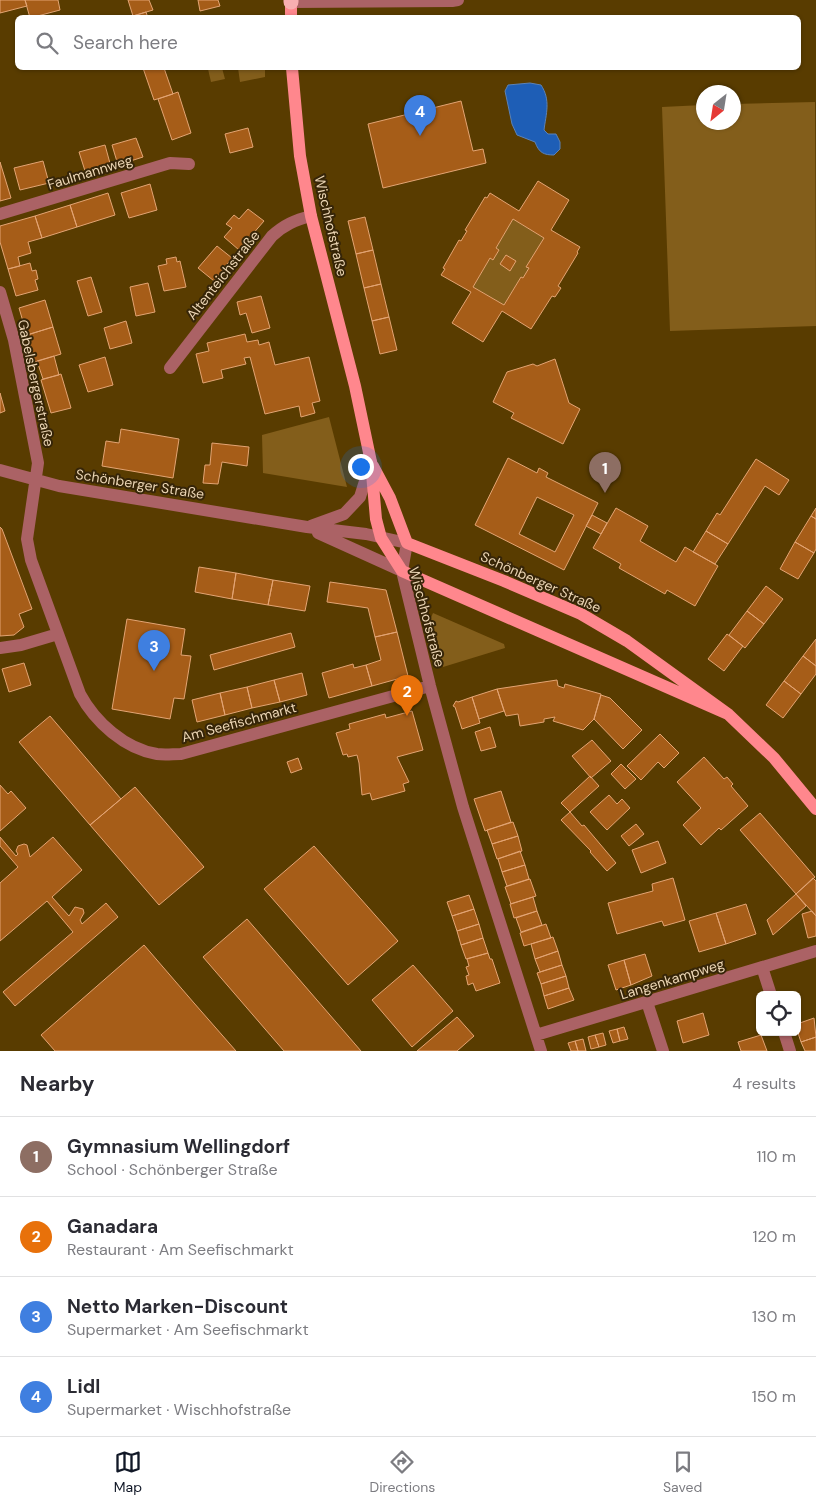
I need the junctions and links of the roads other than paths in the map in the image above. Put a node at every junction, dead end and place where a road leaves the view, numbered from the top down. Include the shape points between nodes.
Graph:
1 (458, 0) edge
2 (291, 7) edge
3 (292, 70) edge
4 (189, 164) dead end
5 (0, 214) edge
6 (311, 216) junction
7 (0, 292) edge
8 (170, 368) dead end
9 (371, 462) junction
10 (0, 470) edge
11 (36, 481) junction
12 (307, 528) junction
13 (381, 538) junction
14 (407, 543) junction
15 (402, 571) junction
16 (58, 634) junction
17 (0, 648) edge
18 (430, 686) junction
19 (728, 714) junction
20 (816, 809) edge
21 (816, 951) edge
22 (762, 967) junction
23 (770, 991) edge
24 (647, 1002) junction
25 (536, 1035) junction
26 (785, 1036) edge
27 (541, 1051) edge
28 (663, 1051) edge
29 (790, 1051) edge

1 - 2 street
3 - 6 main road, Wischhofstraße via 300,156
4 - 5 street, Faulmannweg via 170,163
6 - 8 street, Altenteichstraße via 286,225 272,236
6 - 9 main road, Wischhofstraße
7 - 11 street, Gabelsbergerstraße via 14,340 38,463
9 - 12 street via 360,497 344,514
9 - 13 main road, Wischhofstraße via 374,504
9 - 14 main road via 390,498
10 - 11 street, Schönberger Straße
11 - 12 street, Schönberger Straße
11 - 16 street, Am Seefischmarkt via 27,539 31,560
12 - 13 street, Schönberger Straße
12 - 15 street, Schönberger Straße
13 - 14 street, Schönberger Straße
13 - 15 main road, Wischhofstraße
14 - 15 street
14 - 19 main road, Schönberger Straße via 581,614 627,640
15 - 18 street, Wischhofstraße
15 - 19 main road, Schönberger Straße
16 - 17 street
16 - 18 street, Am Seefischmarkt via 87,708 124,740 158,754 181,754
18 - 25 street, Wischhofstraße via 463,807
19 - 20 main road, Schönberger Straße via 774,758
21 - 22 street, Langenkampweg
22 - 23 street
22 - 24 street, Langenkampweg
24 - 25 street, Langenkampweg
24 - 28 street
25 - 27 street, Wischhofstraße
26 - 29 street

